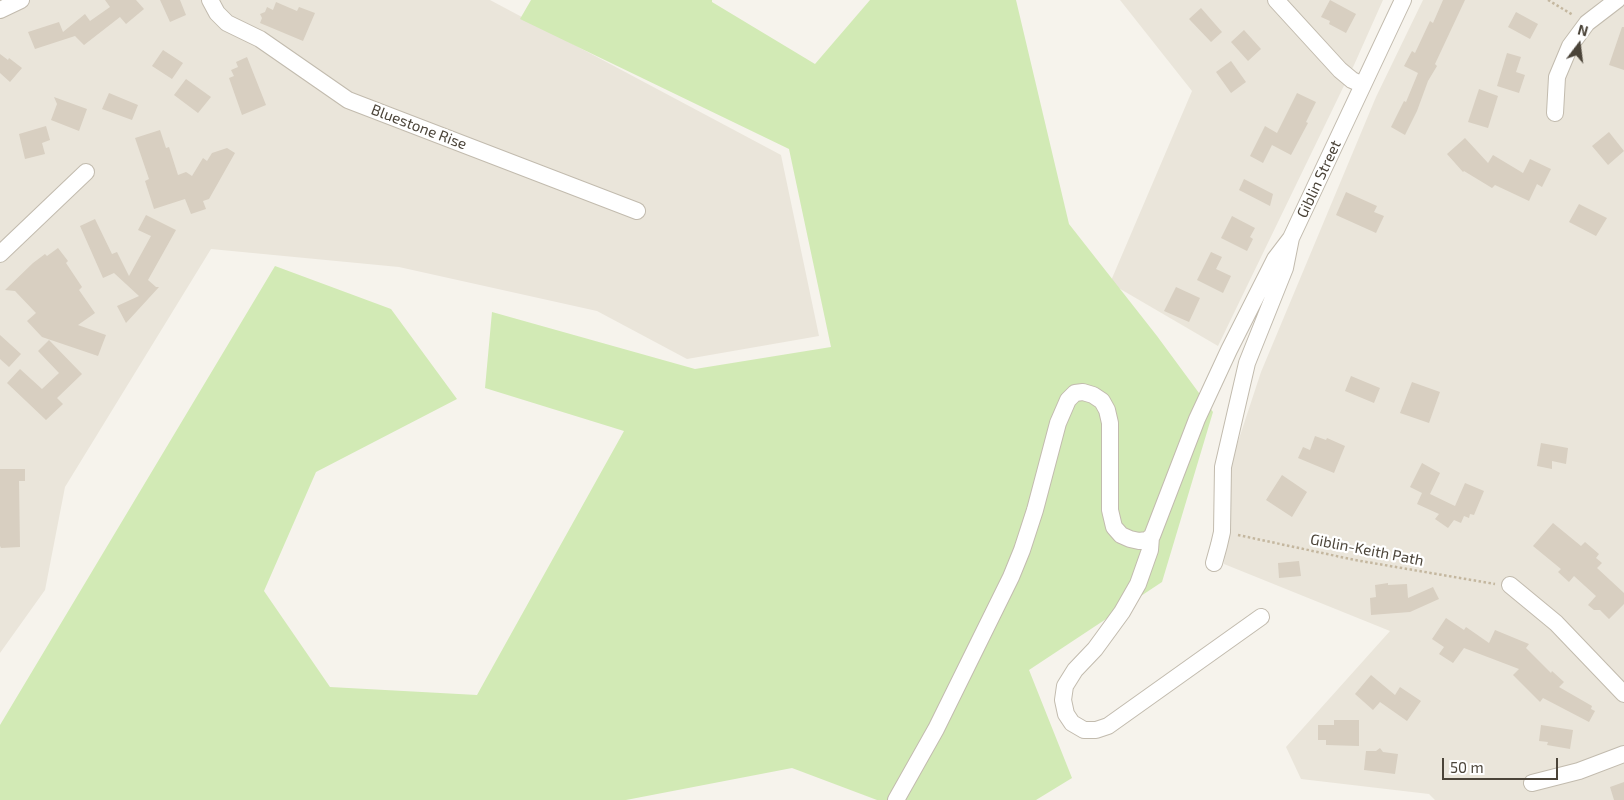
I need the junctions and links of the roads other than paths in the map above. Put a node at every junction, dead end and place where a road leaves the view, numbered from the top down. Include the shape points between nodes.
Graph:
1 (21, 0) edge
2 (1276, 0) edge
3 (1403, 0) edge
4 (1617, 0) edge
5 (214, 7) edge
6 (0, 10) edge
7 (1363, 85) junction
8 (1555, 113) dead end
9 (86, 172) dead end
10 (637, 211) dead end
11 (1292, 238) junction
12 (0, 254) edge
13 (1151, 537) junction
14 (1214, 563) dead end
15 (1510, 585) road end
16 (1261, 617) dead end
17 (1624, 694) edge
18 (1624, 754) edge
19 (1532, 783) dead end
20 (896, 800) edge

1 - 6 street
2 - 7 street via 1340,70
3 - 7 street, Giblin Street
4 - 8 street via 1587,23 1570,46 1557,77
5 - 10 street, Bluestone Rise via 227,23 260,39 348,100
7 - 11 street, Giblin Street
9 - 12 street
11 - 13 street via 1275,259 1229,350 1197,419
11 - 14 street, Giblin Street via 1285,268 1247,363 1223,467 1222,532
13 - 16 street via 1150,550 1138,584 1122,612 1065,686 1063,700 1072,723 1084,730 1108,726
13 - 20 street via 1139,541 1130,539 1114,527 1110,510 1110,423 1107,410 1093,395 1075,393 1062,411 1035,510 1011,577 941,720
15 - 17 street via 1556,623
18 - 19 street via 1579,771

